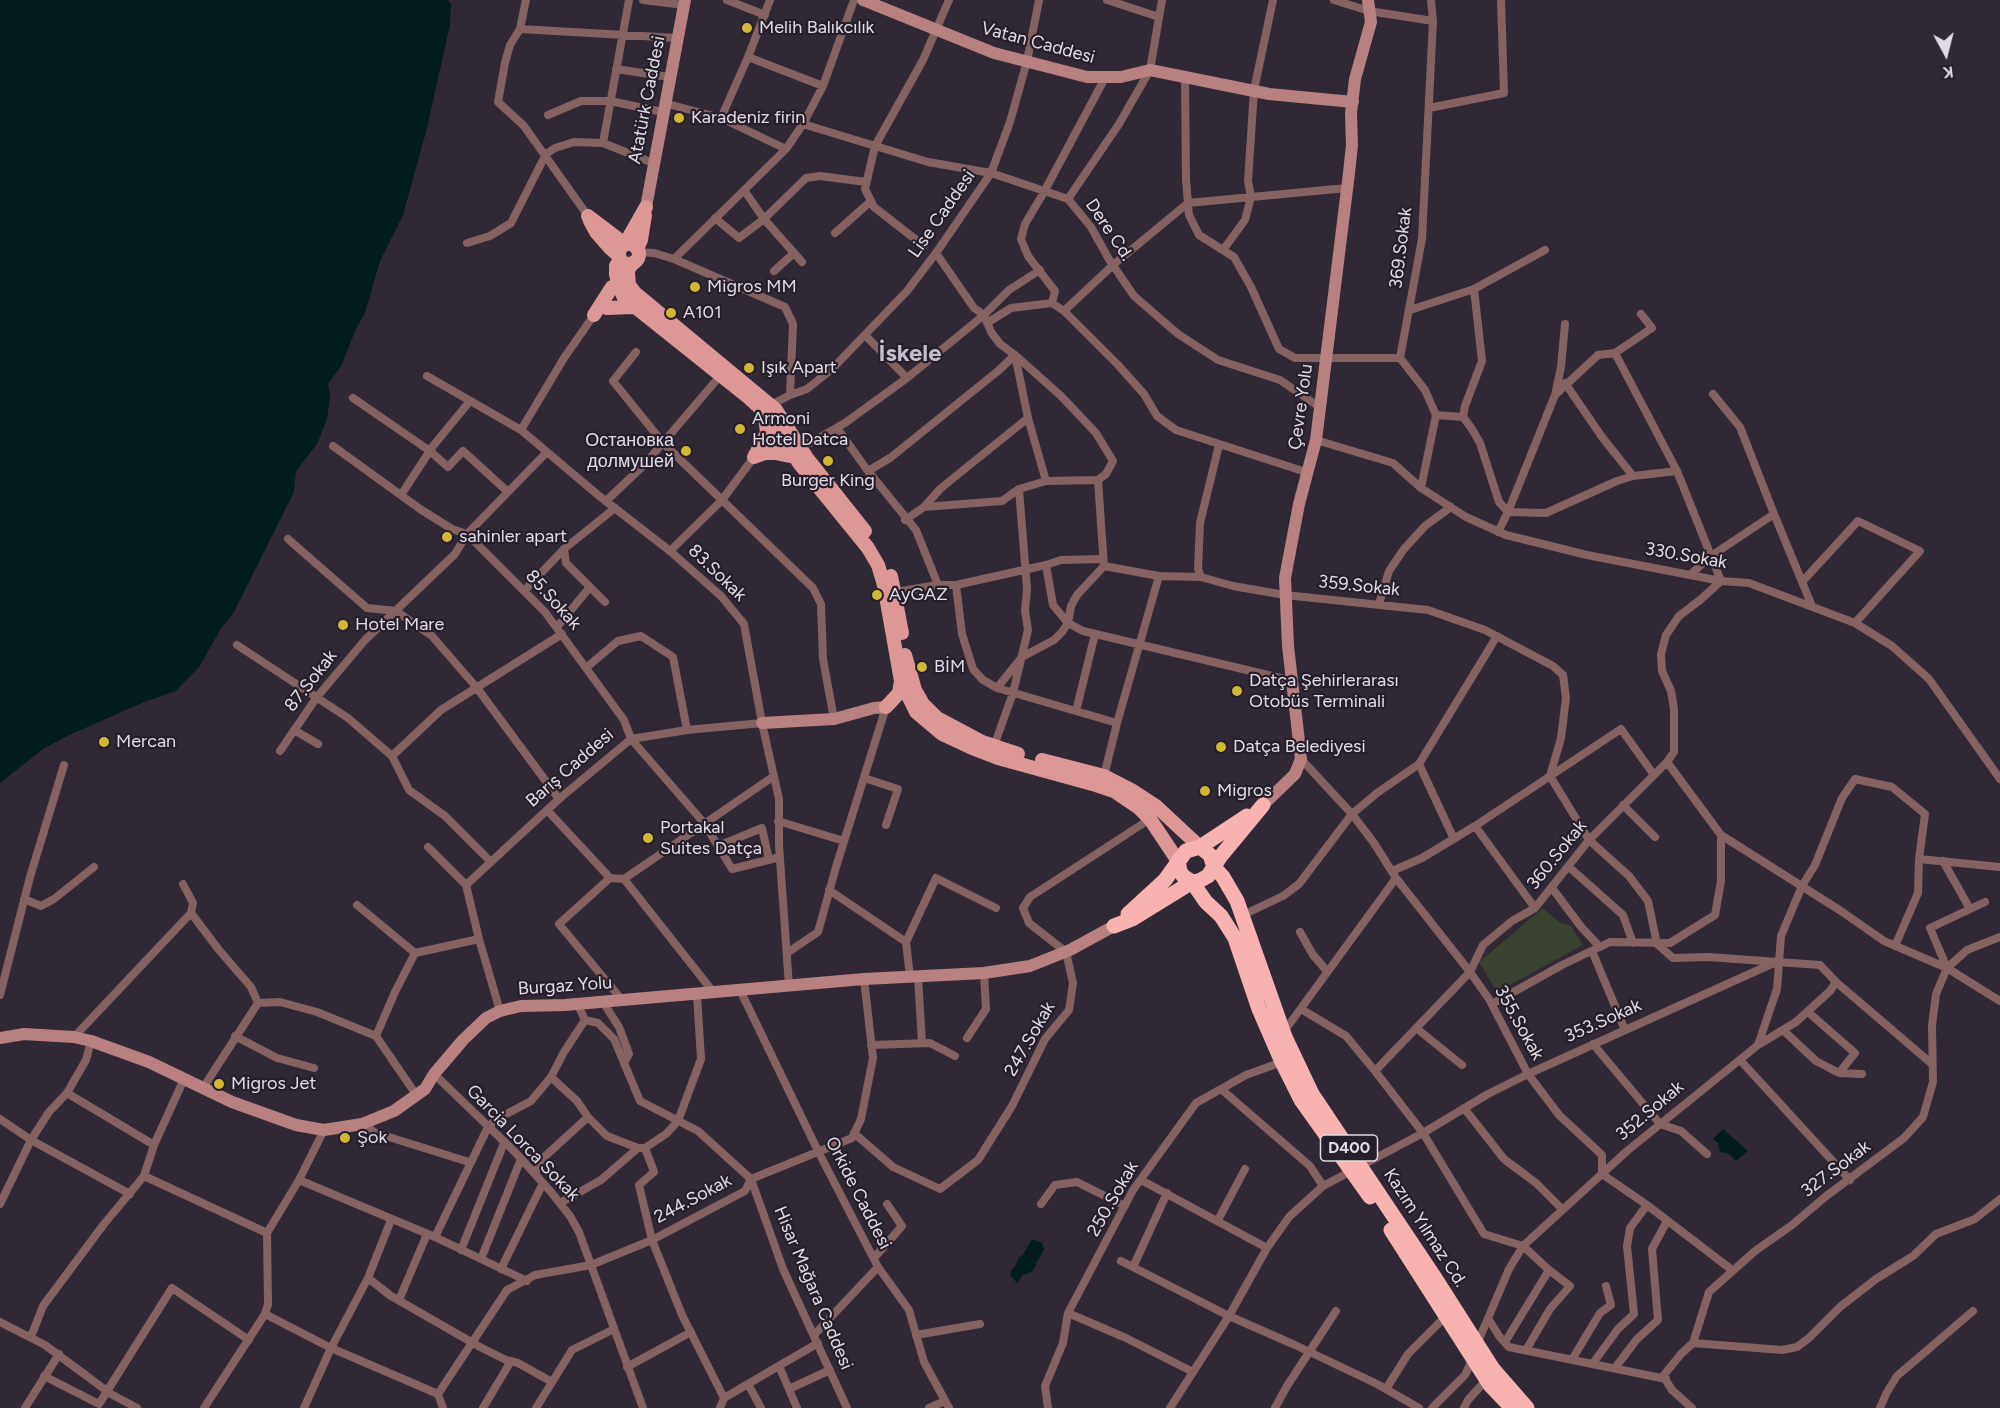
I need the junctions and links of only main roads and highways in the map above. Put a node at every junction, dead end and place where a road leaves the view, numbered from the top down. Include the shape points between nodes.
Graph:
1 (646, 207) road end
2 (588, 216) road end
3 (629, 254) junction
4 (624, 285) junction
5 (633, 307) junction
6 (607, 308) junction
7 (768, 409) junction
8 (796, 450) junction
9 (901, 681) junction
10 (916, 712) junction
11 (1200, 847) junction
12 (1178, 861) junction
13 (1214, 867) junction
14 (1192, 882) junction
15 (1355, 1167) junction
16 (1475, 1351) junction
17 (1512, 1408) edge
18 (1527, 1408) edge

1 - 3 main road
2 - 3 main road
3 - 4 main road via 616,266
4 - 5 main road
4 - 6 main road
4 - 6 main road via 612,287 594,315
4 - 7 main road
5 - 6 main road
5 - 7 main road
7 - 8 main road
7 - 8 main road via 767,433 754,457
8 - 9 main road via 878,566
8 - 11 main road via 880,551 891,573 906,662 915,690 937,718 994,746 1104,776 1156,806
9 - 10 main road
9 - 10 main road via 899,693 886,707
10 - 12 main road via 942,734 972,748 1114,791 1150,819
11 - 12 highway via 1186,850
11 - 13 highway, D400 via 1210,855
11 - 13 highway via 1263,805
12 - 14 highway, D400 via 1180,871
12 - 14 highway via 1165,880 1114,926
13 - 14 highway via 1204,879
13 - 15 highway, Kazım Yılmaz Cd. / D400 via 1243,915 1283,1033 1312,1094
14 - 15 highway, Kazım Yılmaz Cd. / D400 via 1235,938 1259,1009 1301,1100
15 - 16 highway, Kazım Yılmaz Cd. / D400
15 - 16 highway, Kazım Yılmaz Cd. / D400 via 1366,1191 1446,1316
16 - 17 highway, Kazım Yılmaz Cd. / D400 via 1486,1379
16 - 18 highway, Kazım Yılmaz Cd. / D400

